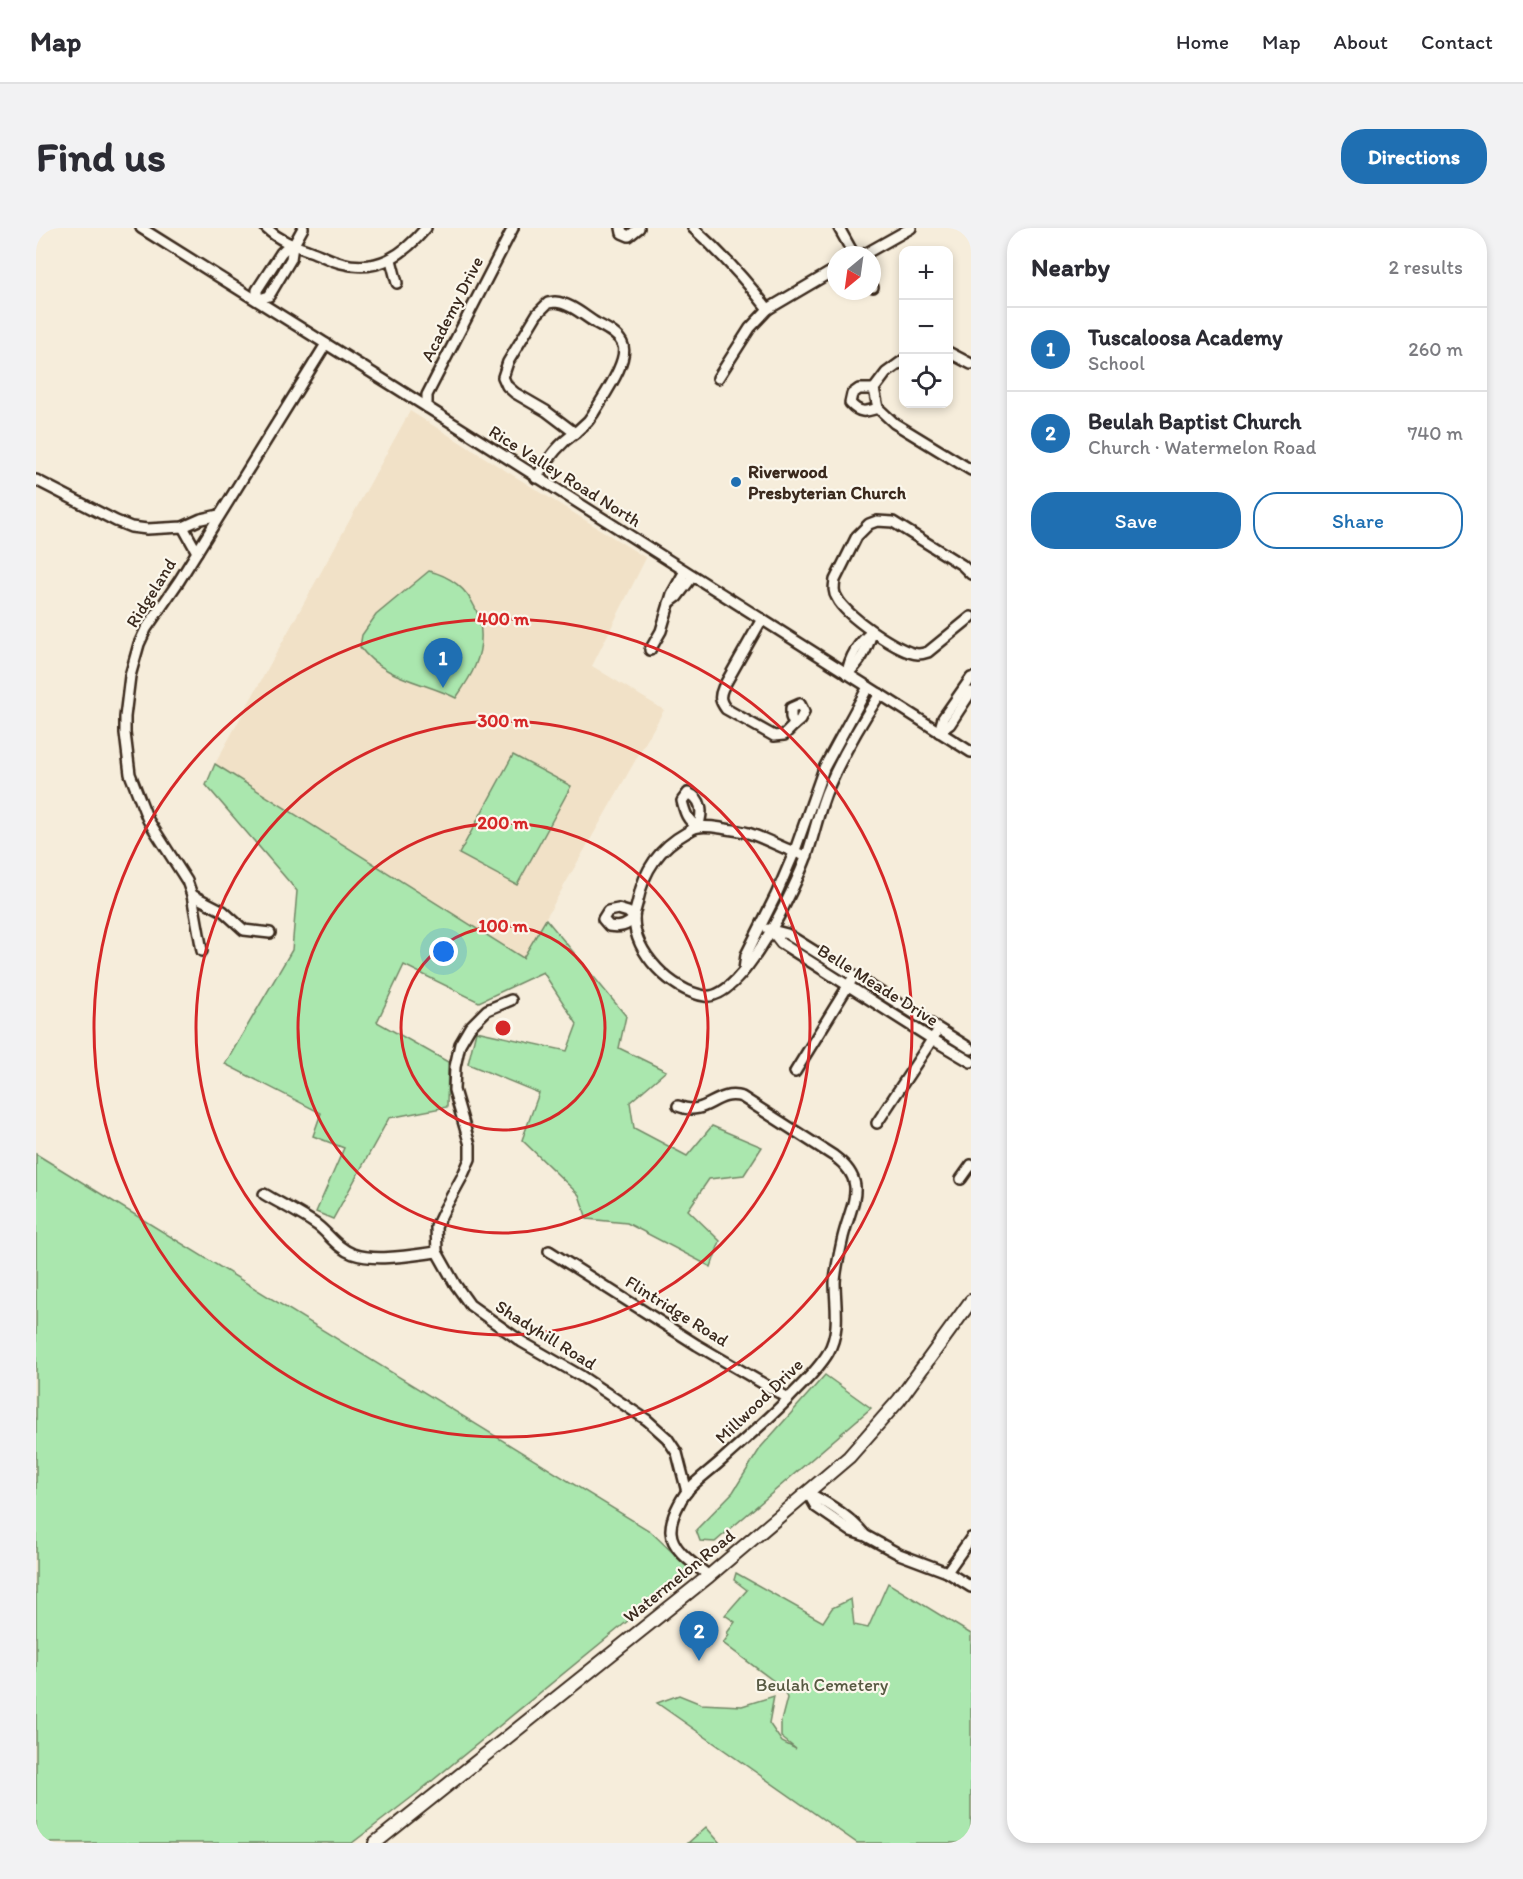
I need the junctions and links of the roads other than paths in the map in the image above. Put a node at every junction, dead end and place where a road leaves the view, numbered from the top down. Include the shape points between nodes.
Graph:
1 (141, 228) edge
2 (266, 228) edge
3 (303, 228) edge
4 (426, 228) edge
5 (513, 228) edge
6 (621, 228) edge
7 (639, 228) edge
8 (693, 228) edge
9 (839, 228) edge
10 (911, 228) edge
11 (293, 246) junction
12 (849, 246) edge
13 (879, 246) edge
14 (391, 260) junction
15 (827, 274) edge
16 (397, 283) dead end
17 (257, 300) junction
18 (768, 309) junction
19 (326, 345) junction
20 (952, 354) edge
21 (899, 363) edge
22 (971, 364) edge
23 (718, 378) dead end
24 (874, 388) junction
25 (427, 407) junction
26 (878, 408) junction
27 (575, 433) junction
28 (971, 470) edge
29 (536, 478) junction
30 (36, 480) edge
31 (219, 515) junction
32 (183, 527) junction
33 (197, 552) junction
34 (689, 573) junction
35 (971, 574) edge
36 (971, 617) edge
37 (762, 619) junction
38 (772, 625) junction
39 (872, 632) junction
40 (752, 638) junction
41 (650, 650) dead end
42 (847, 674) junction
43 (971, 678) edge
44 (868, 687) junction
45 (971, 692) edge
46 (880, 694) junction
47 (794, 725) dead end
48 (939, 732) junction
49 (971, 752) edge
50 (794, 853) junction
51 (807, 855) junction
52 (192, 895) junction
53 (761, 925) junction
54 (771, 930) junction
55 (270, 933) dead end
56 (202, 951) dead end
57 (744, 970) junction
58 (854, 976) junction
59 (848, 986) junction
60 (511, 1000) dead end
61 (939, 1029) junction
62 (932, 1040) junction
63 (971, 1049) edge
64 (971, 1062) edge
65 (795, 1072) dead end
66 (678, 1106) dead end
67 (877, 1123) dead end
68 (971, 1165) edge
69 (961, 1179) dead end
70 (264, 1194) dead end
71 (549, 1251) dead end
72 (437, 1252) junction
73 (971, 1301) edge
74 (788, 1398) junction
75 (687, 1492) junction
76 (808, 1493) junction
77 (971, 1538) edge
78 (947, 1572) junction
79 (709, 1576) junction
80 (971, 1587) edge
81 (375, 1843) edge

1 - 17 street, Rice Valley Road North
2 - 11 street
3 - 11 street
4 - 14 street
5 - 25 street, Academy Drive via 427,395
6 - 7 street via 628,236
8 - 18 street via 730,263
9 - 12 street
10 - 13 street
11 - 14 street via 350,265
11 - 17 street via 291,259 268,296
14 - 16 street
15 - 18 street
17 - 19 street, Rice Valley Road North
18 - 23 street via 750,328
19 - 25 street, Rice Valley Road North
19 - 31 street, Ridgeland
20 - 22 street
21 - 24 street
24 - 26 street
24 - 26 street via 859,389 852,394 850,403 865,412
25 - 29 street, Rice Valley Road North
26 - 28 street via 894,423
27 - 27 street via 593,414 624,350 615,334 568,305 549,303 537,314 503,377 515,393
27 - 29 street via 553,453
29 - 34 street, Rice Valley Road North
30 - 32 street, Ridgeland via 131,527
31 - 32 street, Ridgeland
31 - 33 street, Ridgeland
32 - 33 street
33 - 52 street, Ridgeland via 139,644 127,692 124,725 130,774 141,805
34 - 37 street, Rice Valley Road North
34 - 41 street via 678,597 669,603 661,631
35 - 39 street via 893,522 869,524 853,543 834,588 839,603
36 - 39 street via 935,648 920,654
37 - 38 street, Rice Valley Road North
37 - 40 street
38 - 40 street
38 - 42 street, Rice Valley Road North
39 - 42 street via 849,662
40 - 47 street via 720,694 720,702 774,736 784,735
42 - 44 street, Rice Valley Road North
43 - 48 street via 943,718
44 - 46 street, Rice Valley Road North
44 - 50 street via 824,768
45 - 48 street via 950,724
46 - 48 street, Rice Valley Road North
46 - 51 street via 828,786
48 - 49 street, Rice Valley Road North
50 - 51 street
50 - 53 street
50 - 57 street via 747,833 698,827 662,850 644,877 634,918 641,945 671,982 685,991 708,997 723,992
51 - 54 street
52 - 55 street via 223,912 244,930
52 - 56 street, Ridgeland
53 - 54 street, Belle Meade Drive
53 - 57 street via 746,955
54 - 57 street
54 - 58 street, Belle Meade Drive via 787,934
54 - 59 street, Belle Meade Drive via 781,943
58 - 59 street
58 - 61 street, Belle Meade Drive
59 - 62 street, Belle Meade Drive
59 - 65 street
60 - 72 street via 487,1010 460,1044 454,1090 470,1145 470,1159 436,1227
61 - 62 street
61 - 63 street, Belle Meade Drive
62 - 64 street, Belle Meade Drive
62 - 67 street
66 - 74 street, Millwood Drive via 695,1110 726,1096 742,1097 834,1156 847,1166 855,1181 836,1271 837,1321 832,1345
68 - 69 street
70 - 72 street via 318,1226 353,1254 370,1257
71 - 74 street, Flintridge Road
72 - 75 street, Shadyhill Road via 470,1305 647,1420 667,1438 677,1453
73 - 76 main road, Watermelon Road via 896,1404 849,1458
74 - 75 street, Millwood Drive
75 - 79 street, Millwood Drive via 671,1532 678,1548
76 - 78 street via 855,1524 866,1536 899,1554
76 - 79 main road, Watermelon Road
77 - 78 street
78 - 80 street
79 - 81 main road, Watermelon Road

